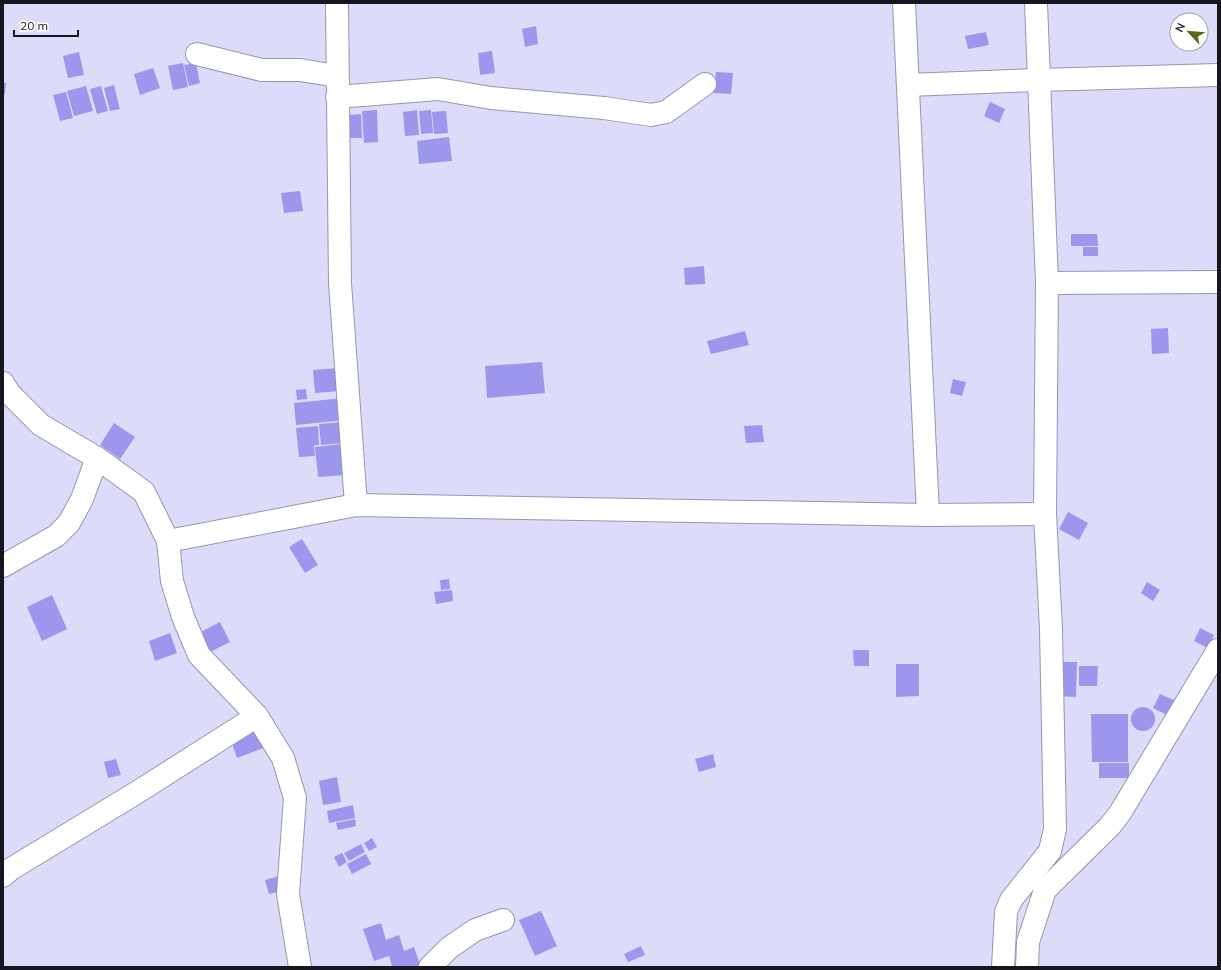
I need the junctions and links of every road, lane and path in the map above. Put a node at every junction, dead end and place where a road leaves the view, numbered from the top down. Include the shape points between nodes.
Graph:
1 (337, 3) edge
2 (904, 3) edge
3 (1036, 3) edge
4 (197, 54) dead end
5 (1218, 75) edge
6 (1038, 80) junction
7 (705, 84) dead end
8 (908, 85) junction
9 (337, 86) junction
10 (1218, 282) edge
11 (1047, 283) junction
12 (3, 383) edge
13 (97, 458) junction
14 (356, 505) junction
15 (1045, 514) junction
16 (928, 515) junction
17 (168, 541) junction
18 (3, 566) edge
19 (1218, 650) edge
20 (257, 716) junction
21 (3, 876) edge
22 (503, 920) dead end
23 (300, 967) edge
24 (430, 967) edge
25 (1003, 967) edge
26 (1027, 967) edge

1 - 9 street
2 - 8 street
3 - 6 street
4 - 9 street via 262,70 300,70
5 - 6 street
6 - 8 street
6 - 11 street
7 - 9 street via 666,112 651,115 491,98 438,89
8 - 16 street
9 - 14 street via 340,283
10 - 11 street
11 - 15 street
12 - 13 street via 9,393 41,426
13 - 17 street via 144,492
13 - 18 street via 82,499 69,523 56,536
14 - 16 street
14 - 17 street
15 - 16 street
15 - 25 street via 1051,629 1055,829 1050,851 1011,900 1006,912
17 - 20 street via 172,581 183,618 199,655
19 - 26 street via 1120,813 1045,890 1028,942
20 - 21 street via 10,869
20 - 23 street via 283,758 295,798 288,894
22 - 24 street via 476,930 449,948

